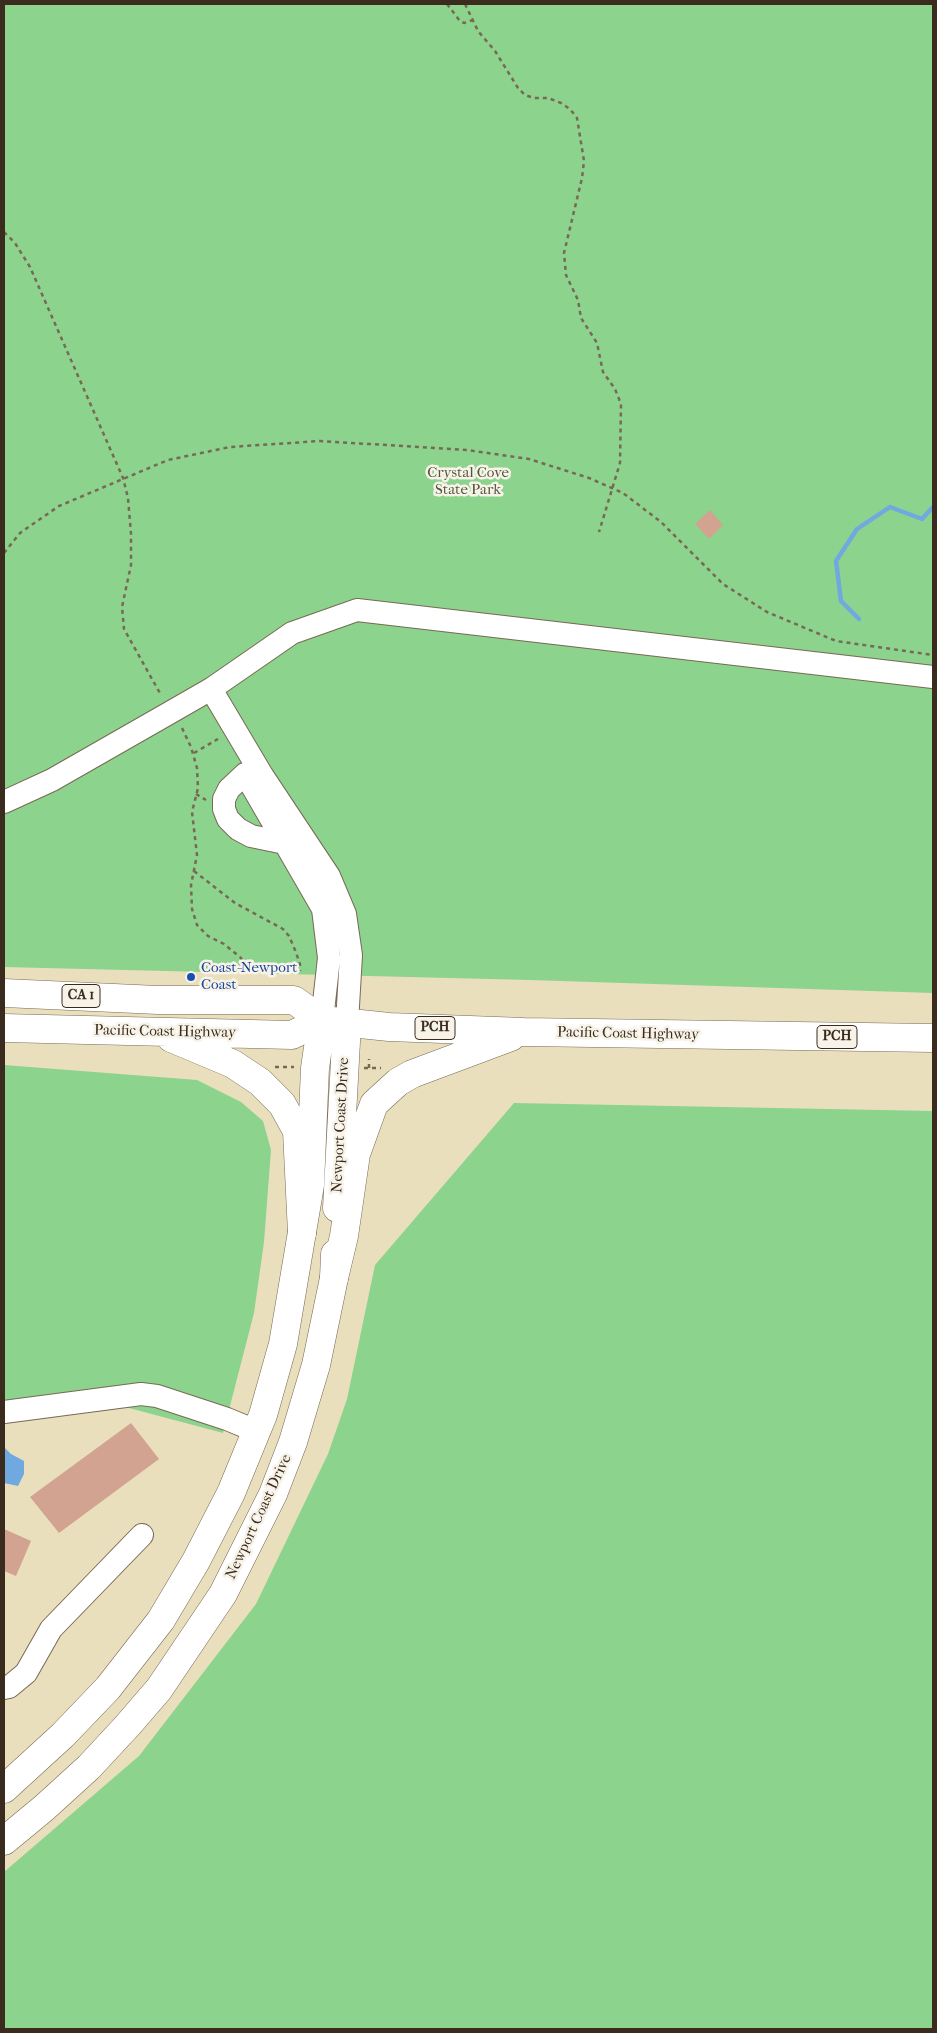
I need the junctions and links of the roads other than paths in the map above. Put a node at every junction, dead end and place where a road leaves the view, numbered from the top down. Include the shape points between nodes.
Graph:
1 (933, 678) edge
2 (206, 692) junction
3 (254, 774) junction
4 (4, 802) edge
5 (285, 843) junction
6 (4, 993) edge
7 (335, 1021) junction
8 (4, 1028) edge
9 (153, 1031) junction
10 (524, 1032) junction
11 (933, 1038) edge
12 (302, 1233) junction
13 (334, 1278) junction
14 (4, 1412) edge
15 (256, 1431) junction
16 (142, 1535) dead end
17 (4, 1688) edge
18 (4, 1789) edge
19 (4, 1841) edge

1 - 2 lane via 357,610 292,633
2 - 3 lane
2 - 3 lane via 223,736
2 - 4 lane via 52,780
3 - 5 lane
3 - 5 lane via 229,789 224,799 228,818 251,836
3 - 7 lane via 329,876 345,914 351,955
5 - 7 lane via 323,909
6 - 7 main road, CA 1 via 158,1000 294,1000
7 - 9 main road, Pacific Coast Highway / CA 1 via 292,1035
7 - 10 main road, Pacific Coast Highway / PCH via 389,1027
7 - 12 main road, Newport Coast Drive via 315,1068 310,1185
7 - 13 main road, Newport Coast Drive
8 - 9 main road, Pacific Coast Highway / CA 1
9 - 12 main road via 233,1064 260,1082 282,1104 297,1131
10 - 11 main road, Pacific Coast Highway / PCH
10 - 13 main road via 412,1074 374,1104 356,1154 344,1236
12 - 15 main road, Newport Coast Drive via 283,1344
13 - 19 main road, Newport Coast Drive via 316,1365 294,1442 273,1494 223,1594 159,1689 128,1725 83,1772
14 - 15 lane via 141,1394 157,1396
15 - 18 main road, Newport Coast Drive via 231,1493 161,1620 101,1695
16 - 17 lane via 51,1629 26,1673 10,1687

